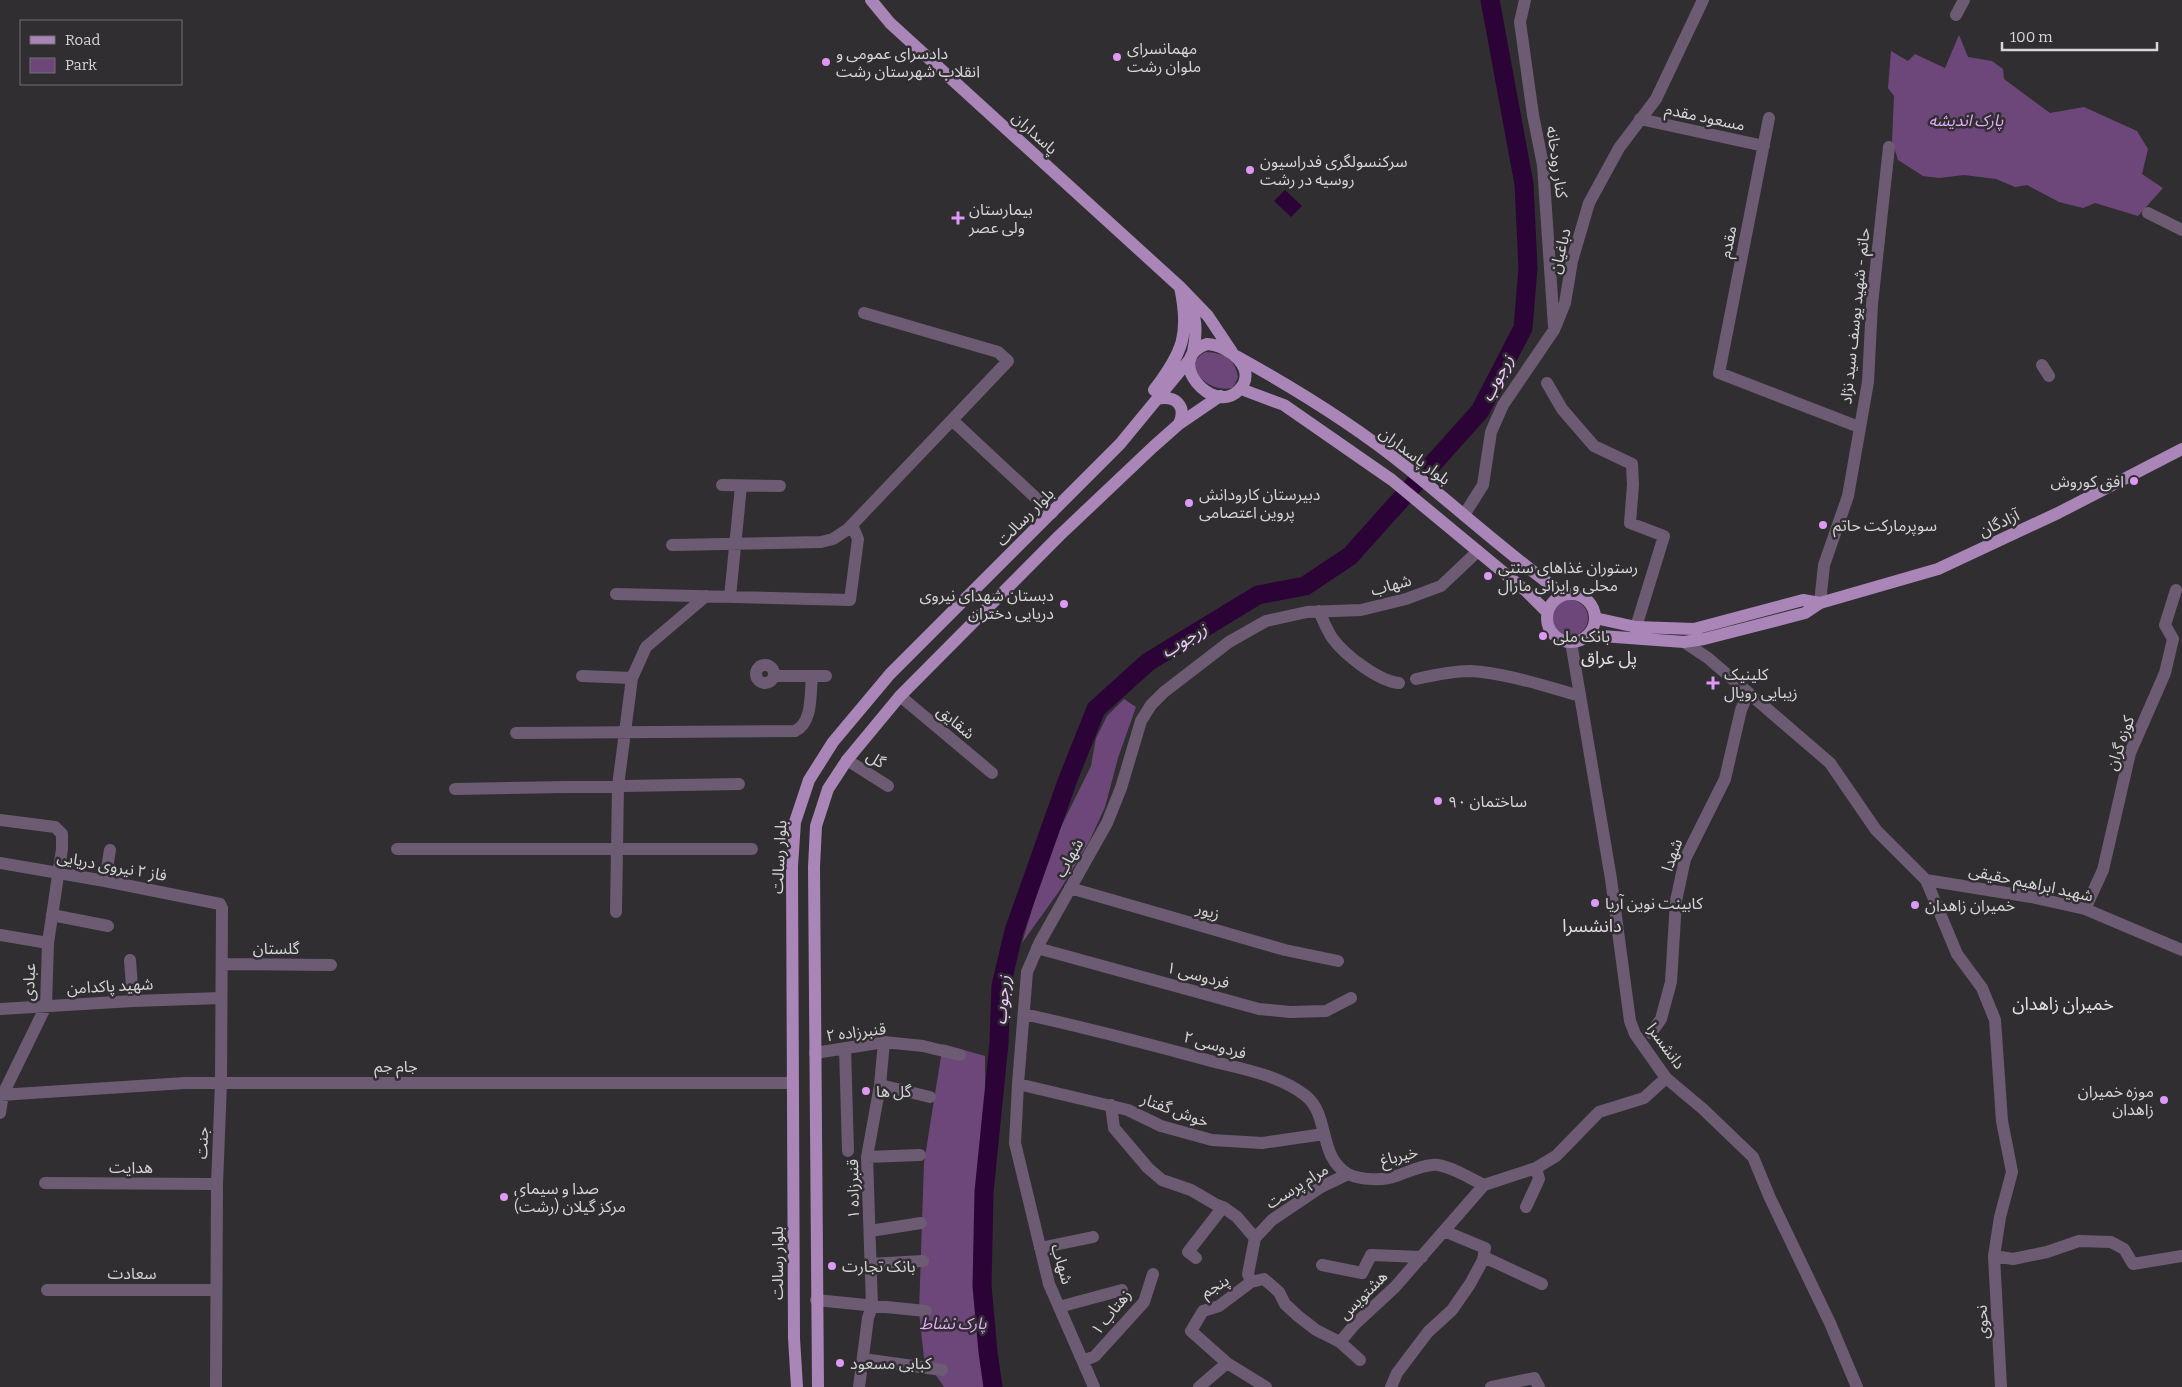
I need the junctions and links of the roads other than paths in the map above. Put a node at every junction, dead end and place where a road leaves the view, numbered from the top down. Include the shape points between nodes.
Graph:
1 (871, 0) edge
2 (1525, 0) edge
3 (1703, 0) edge
4 (1964, 0) edge
5 (1956, 15) dead end
6 (1769, 118) dead end
7 (1640, 119) junction
8 (1764, 146) junction
9 (1888, 147) dead end
10 (2148, 213) dead end
11 (2182, 230) edge
12 (1180, 287) junction
13 (864, 313) dead end
14 (1554, 330) junction
15 (1234, 354) junction
16 (1192, 355) junction
17 (1548, 383) dead end
18 (1241, 389) junction
19 (1220, 396) junction
20 (1157, 399) junction
21 (952, 420) junction
22 (1179, 424) junction
23 (1859, 427) junction
24 (1120, 444) junction
25 (2182, 449) edge
26 (722, 486) dead end
27 (741, 486) junction
28 (780, 486) dead end
29 (1052, 513) junction
30 (1464, 515) junction
31 (852, 525) junction
32 (735, 544) junction
33 (672, 545) dead end
34 (1478, 551) junction
35 (2176, 590) dead end
36 (616, 594) dead end
37 (1564, 595) junction
38 (706, 596) junction
39 (730, 597) junction
40 (1820, 603) junction
41 (1318, 611) junction
42 (1547, 612) junction
43 (1595, 618) junction
44 (1636, 627) junction
45 (1588, 635) junction
46 (1704, 639) junction
47 (1571, 642) junction
48 (1684, 642) junction
49 (1708, 658) junction
50 (582, 676) dead end
51 (774, 676) dead end
52 (812, 676) junction
53 (826, 676) dead end
54 (632, 678) junction
55 (1416, 679) dead end
56 (1399, 683) dead end
57 (1748, 693) junction
58 (900, 696) junction
59 (1580, 696) junction
60 (625, 732) junction
61 (516, 733) dead end
62 (847, 760) junction
63 (992, 773) dead end
64 (739, 784) dead end
65 (618, 786) junction
66 (888, 786) dead end
67 (455, 789) dead end
68 (0, 820) edge
69 (397, 849) dead end
70 (110, 850) dead end
71 (616, 850) junction
72 (752, 850) dead end
73 (0, 863) edge
74 (59, 873) junction
75 (1926, 880) junction
76 (105, 881) junction
77 (1070, 888) junction
78 (218, 902) joint
79 (2084, 909) junction
80 (616, 912) dead end
81 (52, 915) junction
82 (108, 926) dead end
83 (0, 935) edge
84 (48, 943) junction
85 (1037, 948) junction
86 (2182, 950) edge
87 (130, 960) dead end
88 (1338, 961) dead end
89 (222, 964) junction
90 (331, 965) dead end
91 (221, 998) junction
92 (1351, 998) dead end
93 (133, 1001) junction
94 (46, 1006) junction
95 (0, 1009) edge
96 (1024, 1014) junction
97 (1651, 1033) dead end
98 (884, 1042) junction
99 (845, 1048) junction
100 (815, 1053) junction
101 (960, 1055) dead end
102 (1666, 1078) junction
103 (221, 1083) junction
104 (793, 1083) junction
105 (1018, 1084) junction
106 (880, 1086) junction
107 (2, 1095) edge
108 (930, 1097) dead end
109 (1111, 1105) junction
110 (0, 1113) edge
111 (1324, 1134) junction
112 (848, 1151) dead end
113 (920, 1154) dead end
114 (867, 1157) junction
115 (1536, 1168) junction
116 (1348, 1174) junction
117 (45, 1183) dead end
118 (217, 1184) junction
119 (1484, 1185) junction
120 (1224, 1207) junction
121 (1526, 1207) dead end
122 (921, 1224) dead end
123 (870, 1231) junction
124 (1444, 1231) junction
125 (1093, 1237) dead end
126 (1256, 1238) junction
127 (1040, 1248) junction
128 (1994, 1256) junction
129 (2182, 1256) edge
130 (1422, 1257) junction
131 (1484, 1257) junction
132 (1196, 1258) dead end
133 (794, 1260) junction
134 (816, 1260) junction
135 (923, 1261) dead end
136 (870, 1264) junction
137 (1322, 1266) dead end
138 (1153, 1274) dead end
139 (1251, 1282) junction
140 (1542, 1284) dead end
141 (47, 1290) dead end
142 (216, 1290) junction
143 (1122, 1290) dead end
144 (816, 1300) junction
145 (872, 1306) junction
146 (1059, 1307) junction
147 (926, 1311) dead end
148 (1340, 1342) junction
149 (863, 1359) junction
150 (1360, 1360) dead end
151 (1083, 1361) junction
152 (1226, 1363) junction
153 (942, 1370) dead end
154 (216, 1387) edge
155 (796, 1387) edge
156 (818, 1387) edge
157 (860, 1387) edge
158 (1094, 1387) edge
159 (1199, 1387) edge
160 (1266, 1387) edge
161 (1391, 1387) edge
162 (1492, 1387) edge
163 (1539, 1387) edge
164 (1857, 1387) edge
165 (2001, 1387) edge

1 - 12 main road, پاسداران via 890,24
2 - 14 street, کنار رودخانه via 1520,22 1543,164
3 - 7 street, دباغیان via 1656,99
4 - 5 street
6 - 8 street, مقدم
7 - 8 street, مسعود مقدم
7 - 14 street, دباغیان via 1619,148 1589,203 1572,262 1565,303
8 - 23 street, مقدم via 1719,374
9 - 23 street, حاتم - شهید یوسف سید نژاد via 1872,304 1868,382
10 - 11 street
12 - 15 main road via 1208,316
12 - 16 main road via 1193,309 1197,332
12 - 24 main road via 1186,323 1182,342 1164,378 1127,424
13 - 21 street via 998,352 1008,361
14 - 30 street, دباغیان via 1503,405 1492,432 1483,485
15 - 16 main road via 1221,346 1207,344
15 - 18 main road via 1245,374
15 - 30 main road, بلوار پاسداران via 1294,388 1403,465
16 - 19 main road via 1191,373 1198,385
16 - 20 main road, بلوار رسالت
17 - 44 street via 1562,409 1594,446 1632,464 1630,523 1664,536
18 - 19 main road via 1235,394
18 - 34 main road, بلوار پاسداران via 1284,405 1392,480
19 - 22 main road
20 - 22 main road via 1175,400 1183,416
20 - 24 main road, بلوار رسالت
21 - 29 street
21 - 31 street
22 - 58 main road via 1059,536
23 - 40 street, حاتم - شهید یوسف سید نژاد via 1848,496 1824,564
24 - 29 main road, بلوار رسالت
25 - 40 main road, آزادگان via 2058,513 1938,569
26 - 27 street
27 - 28 street
27 - 32 street
29 - 104 main road, بلوار رسالت via 890,674 833,742 809,780 795,822 792,866
30 - 37 main road, بلوار پاسداران
31 - 32 street via 838,537 827,541
31 - 39 street via 858,539 850,600
32 - 33 street
32 - 39 street
34 - 41 street, شهاب via 1441,586 1361,610
34 - 42 main road, بلوار پاسداران
35 - 79 street, کوزه گران via 2165,625 2173,639 2165,673 2130,754 2103,870
36 - 38 street
37 - 42 main road via 1553,602
37 - 43 main road via 1577,595 1588,601
38 - 39 street
38 - 54 street via 646,648
40 - 44 main road, آزادگان via 1804,600 1694,629
40 - 46 main road, آزادگان via 1805,613
41 - 56 street via 1333,639 1352,657 1388,681
41 - 77 street, شهاب via 1266,621 1229,642 1151,705 1141,721 1107,823
42 - 47 main road via 1547,625 1554,636
43 - 44 main road, آزادگان
43 - 45 main road
45 - 47 main road
45 - 48 main road, آزادگان
46 - 48 main road, آزادگان
46 - 49 street via 1701,647
47 - 59 street, دانشسرا
48 - 49 street
49 - 57 street
50 - 54 street
51 - 52 street
52 - 53 street
52 - 60 street via 807,718 795,731
54 - 60 street
55 - 59 street via 1470,671 1511,677
57 - 75 street via 1830,764 1876,830
57 - 97 street, شهدا via 1725,779 1685,859 1676,901 1671,982 1660,1020
58 - 62 main road
58 - 63 street, شقایق
59 - 102 street, دانشسرا via 1611,879 1630,1021 1635,1034
60 - 61 street
60 - 65 street
62 - 66 street, گل
62 - 100 main road via 828,789 816,826
64 - 65 street
65 - 67 street
65 - 71 street
68 - 74 street, عبادی via 55,827 62,834
69 - 71 street
70 - 76 street
71 - 72 street
71 - 80 street
73 - 74 street, فاز ۲ نیروی دریایی
74 - 76 street, فاز ۲ نیروی دریایی
74 - 81 street, عبادی
75 - 79 street, شهید ابراهیم حقیقی via 2031,896
75 - 128 street via 1957,954 1982,988 1995,1020 2002,1121 2012,1172
76 - 78 street, فاز ۲ نیروی دریایی
77 - 85 street, شهاب
77 - 88 street, زیور via 1285,950
78 - 89 street, جنت via 222,908
79 - 86 street, شهید ابراهیم حقیقی
81 - 82 street
81 - 84 street, عبادی
83 - 84 street
84 - 94 street, عبادی
85 - 92 street, فردوسی ۱ via 1259,1008 1290,1012 1326,1011
85 - 96 street, شهاب via 1027,972
87 - 93 street
89 - 90 street, گلستان
89 - 91 street, جنت
91 - 93 street, شهید پاکدامن
91 - 103 street, جنت
93 - 94 street, شهید پاکدامن
94 - 95 street, شهید پاکدامن
94 - 107 street, عبادی
96 - 105 street, شهاب
96 - 111 street, فردوسی ۲ via 1128,1038 1282,1082 1307,1097 1320,1116
98 - 99 street, قنبرزاده ۲
98 - 101 street, قنبرزاده ۲ via 923,1046
98 - 106 street, قنبرزاده ۱
99 - 100 street, قنبرزاده ۲
99 - 112 street
100 - 134 main road
102 - 115 street via 1644,1098 1599,1112 1556,1156
102 - 164 street, دانشسرا via 1753,1158
103 - 104 street, جام جم
103 - 107 street, جام جم via 185,1082
103 - 118 street, جنت
104 - 133 main road, بلوار رسالت
105 - 109 street, خوش گفتار
105 - 127 street, شهاب via 1015,1142
106 - 108 street
106 - 114 street, قنبرزاده ۱
107 - 110 street, عبادی
109 - 111 street, خوش گفتار via 1161,1126 1212,1140 1262,1143
109 - 120 street via 1114,1128 1148,1168 1162,1180
111 - 116 street, فردوسی ۲ via 1333,1160
113 - 114 street
114 - 123 street, قنبرزاده ۱
115 - 119 street
115 - 121 street via 1539,1179
116 - 119 street, خیرباغ via 1367,1178 1394,1177 1434,1164 1455,1170
116 - 126 street, مرام پرست via 1272,1220
117 - 118 street, هدایت
118 - 142 street, جنت
119 - 124 street, هشتویس
120 - 126 street
120 - 132 street via 1188,1252
122 - 123 street
123 - 136 street, قنبرزاده ۱
124 - 130 street, هشتویس
124 - 131 street via 1485,1248
125 - 127 street
126 - 139 street, مرام پرست via 1248,1274
127 - 146 street, شهاب
128 - 129 street via 2013,1259 2079,1241 2111,1242 2124,1249 2133,1264
128 - 165 street, نحوی
130 - 137 street via 1372,1255 1362,1273
130 - 148 street, هشتویس
131 - 140 street
131 - 161 street via 1452,1310 1428,1332 1397,1373
133 - 134 main road
133 - 155 main road, بلوار رسالت
134 - 144 main road
135 - 136 street
136 - 145 street, قنبرزاده ۱
138 - 151 street, زهتاب ۱ via 1144,1302 1095,1356
139 - 148 street, هشتویس via 1264,1279 1298,1316
139 - 152 street, پنجم via 1219,1306 1203,1311 1191,1331
141 - 142 street, سعادت
142 - 154 street, جنت
143 - 146 street
144 - 145 street
144 - 156 main road
145 - 147 street
145 - 149 street, قنبرزاده ۱
146 - 151 street, شهاب
148 - 150 street
149 - 153 street
149 - 157 street, قنبرزاده ۱
151 - 158 street, شهاب
152 - 159 street
152 - 160 street
162 - 163 street via 1534,1378

